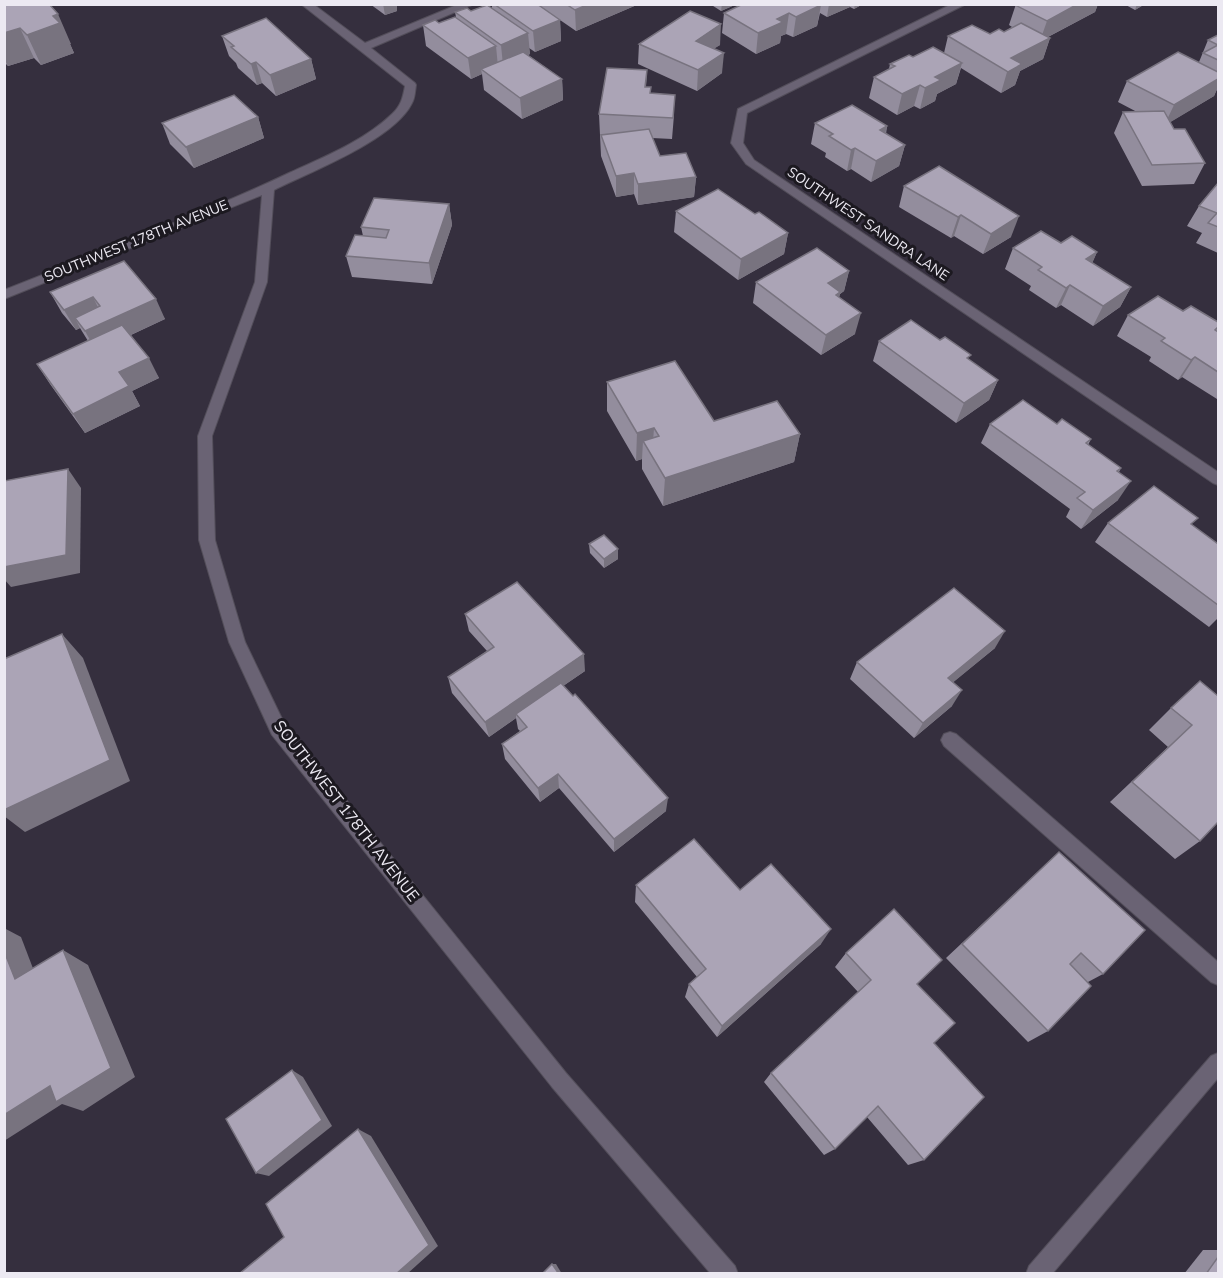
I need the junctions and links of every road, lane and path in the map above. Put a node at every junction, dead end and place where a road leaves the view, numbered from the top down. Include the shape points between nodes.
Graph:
1 (306, 4) edge
2 (469, 4) edge
3 (961, 4) edge
4 (364, 47) junction
5 (268, 188) junction
6 (4, 295) edge
7 (1218, 479) edge
8 (950, 740) dead end
9 (1218, 975) edge
10 (1218, 1063) edge
11 (727, 1274) edge
12 (1037, 1274) edge

1 - 4 street, SOUTHWEST 178TH AVENUE
2 - 4 street
3 - 7 street, SOUTHWEST SANDRA LANE via 742,111 737,143 750,162
4 - 5 street, SOUTHWEST 178TH AVENUE via 411,86 406,105 388,123 348,149
5 - 6 street, SOUTHWEST 178TH AVENUE
5 - 11 street, SOUTHWEST 178TH AVENUE via 261,282 205,436 207,540 237,642 278,729 559,1080
8 - 9 street
10 - 12 street

